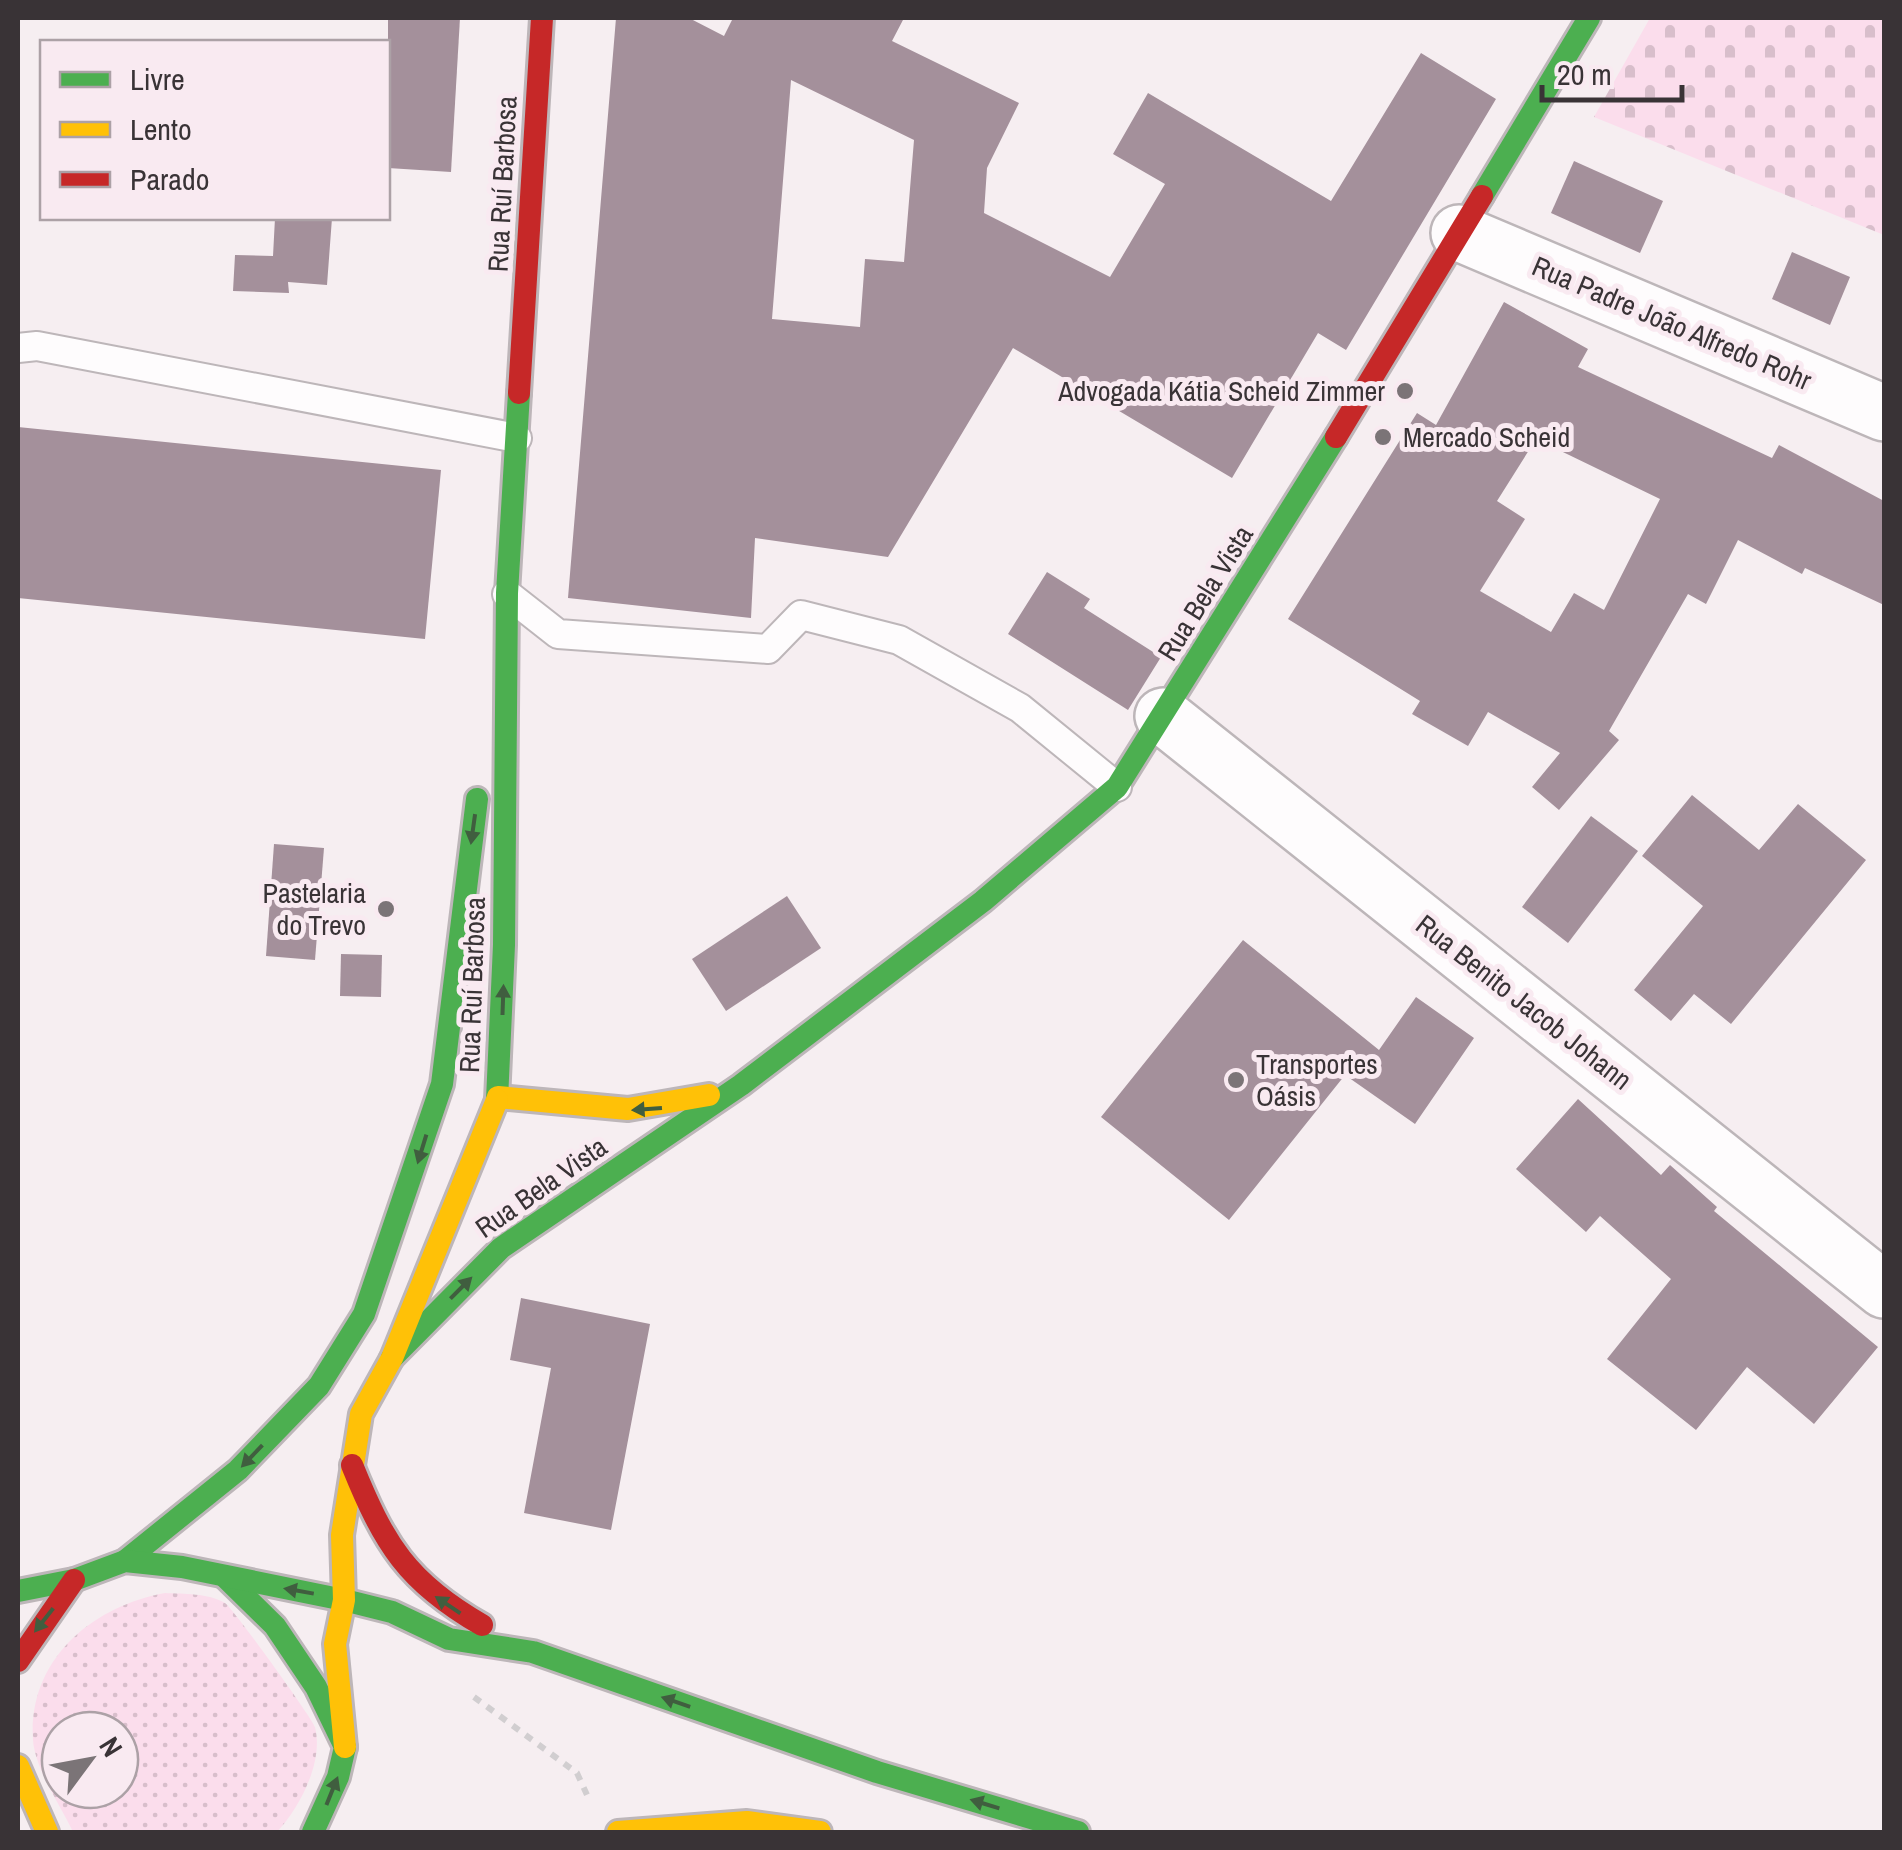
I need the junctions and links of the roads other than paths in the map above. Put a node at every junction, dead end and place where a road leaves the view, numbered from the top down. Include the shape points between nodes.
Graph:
1 (542, 18) edge
2 (1589, 18) edge
3 (1459, 233) junction
4 (18, 348) edge
5 (1884, 413) edge
6 (517, 438) junction
7 (507, 594) junction
8 (1163, 716) junction
9 (1118, 787) junction
10 (741, 1086) junction
11 (498, 1097) junction
12 (1884, 1290) edge
13 (358, 1324) junction
14 (392, 1358) junction
15 (352, 1464) junction
16 (124, 1561) junction
17 (226, 1578) junction
18 (74, 1580) junction
19 (18, 1591) edge
20 (344, 1600) junction
21 (533, 1652) junction
22 (18, 1661) edge
23 (345, 1747) junction
24 (18, 1766) edge
25 (749, 1828) edge
26 (47, 1832) edge
27 (313, 1832) edge
28 (618, 1832) edge
29 (820, 1832) edge
30 (1078, 1832) edge

1 - 6 main road, Rua Ruí Barbosa
2 - 3 main road, Rua Bela Vista
3 - 5 street, Rua Padre João Alfredo Rohr
3 - 8 main road, Rua Bela Vista
4 - 6 lane via 37,346
6 - 7 main road, Rua Ruí Barbosa
7 - 9 lane via 558,634 768,649 801,615 900,640 1020,708
11 -> 7 main road, Rua Ruí Barbosa
7 -> 13 main road, Rua Ruí Barbosa via 442,1084
8 - 9 main road, Rua Bela Vista
8 - 12 street, Rua Benito Jacob Johann
9 - 10 main road, Rua Bela Vista via 983,901
10 -> 11 main road, Rua Bela Vista via 656,1110 586,1110
14 -> 10 main road, Rua Bela Vista via 501,1248
11 - 13 main road via 460,1130 413,1246
11 - 14 main road, Rua Ruí Barbosa
13 -> 16 main road via 319,1386 238,1470
14 - 15 main road via 362,1414
15 - 20 main road via 342,1536
21 -> 15 main road via 446,1606 398,1564
16 - 17 main road
16 - 18 main road
20 -> 17 main road
17 - 23 main road via 291,1649
18 - 19 main road
18 -> 22 main road
20 - 21 main road via 392,1612 449,1639
20 - 23 main road via 335,1644
30 -> 21 main road via 878,1772
27 -> 23 main road
24 - 26 main road
25 - 28 main road
25 - 29 main road

